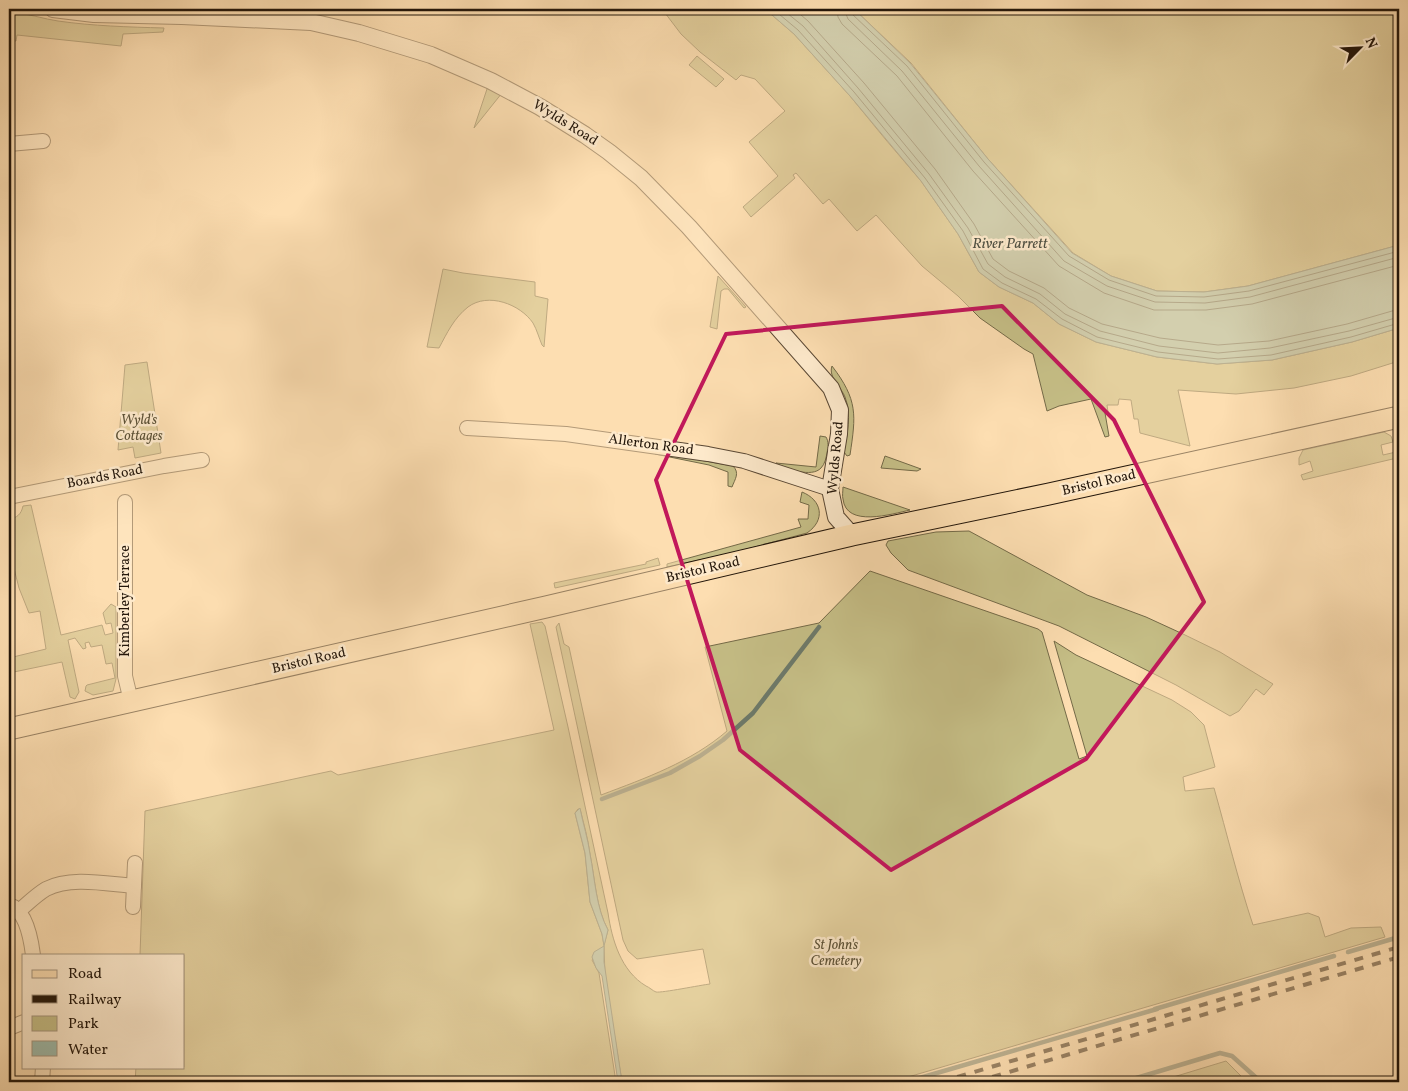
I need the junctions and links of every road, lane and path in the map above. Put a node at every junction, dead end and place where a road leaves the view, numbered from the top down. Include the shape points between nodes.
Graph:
1 (52, 9) edge
2 (43, 141) dead end
3 (9, 144) edge
4 (1399, 417) edge
5 (467, 428) dead end
6 (202, 460) dead end
7 (830, 489) junction
8 (9, 497) edge
9 (125, 502) dead end
10 (852, 535) junction
11 (131, 701) junction
12 (9, 729) edge
13 (135, 863) dead end
14 (134, 886) junction
15 (133, 907) dead end
16 (14, 908) edge
17 (33, 954) edge
18 (22, 1023) edge
19 (9, 1028) edge
20 (43, 1068) edge
21 (42, 1082) edge

1 - 7 street, Wylds Road via 94,14 319,23 444,60 555,116 609,152 659,196 831,388 840,410
2 - 3 street
4 - 10 main road, Bristol Road
5 - 7 street, Allerton Road via 566,434 708,454 744,461
6 - 8 street, Boards Road
7 - 10 street, Wylds Road via 836,517
9 - 11 street, Kimberley Terrace via 125,676
10 - 11 main road, Bristol Road
11 - 12 main road, Bristol Road
13 - 14 street
14 - 15 street
14 - 16 street via 62,884
16 - 17 street via 31,941
18 - 19 street
20 - 21 street

